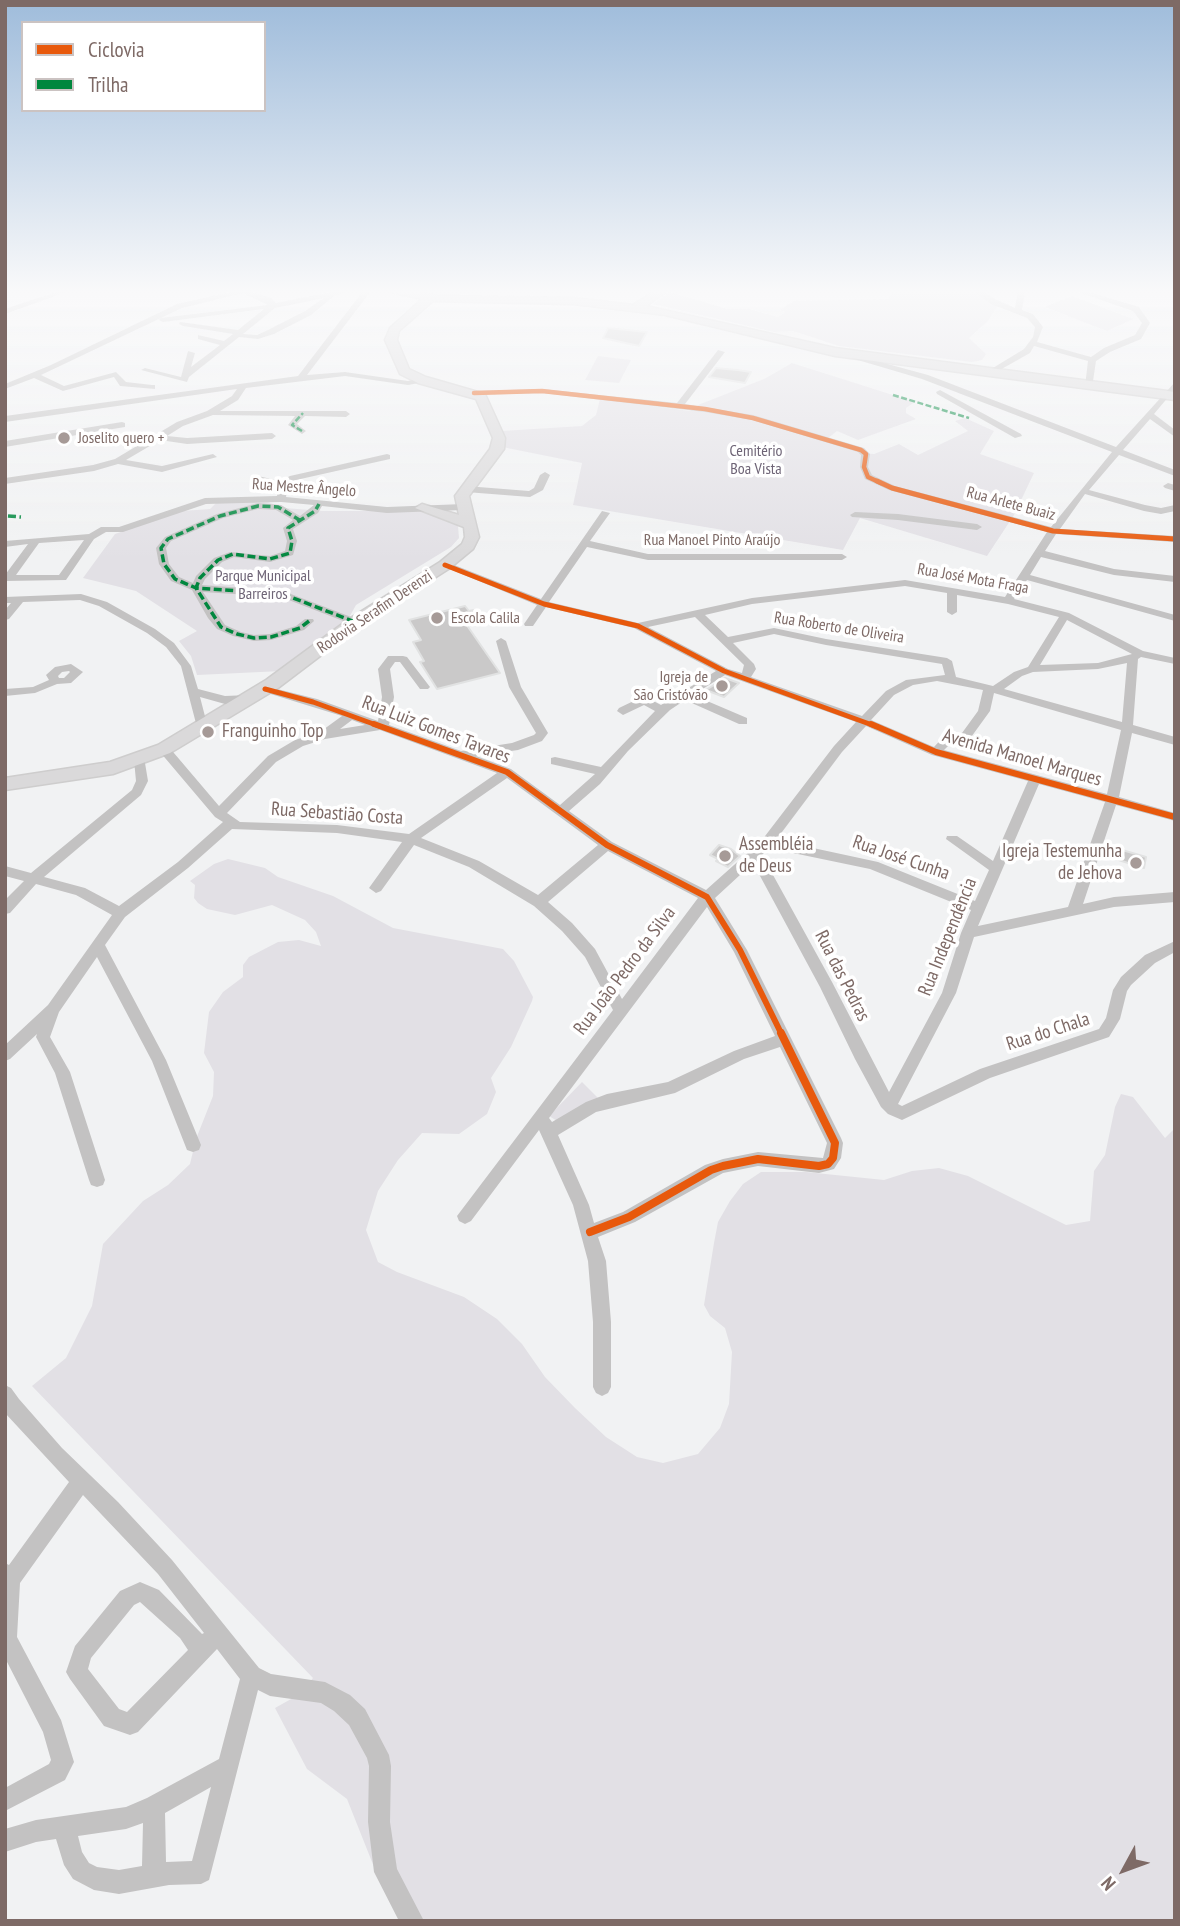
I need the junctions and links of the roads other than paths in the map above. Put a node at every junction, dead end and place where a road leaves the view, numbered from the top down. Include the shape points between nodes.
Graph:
1 (46, 381) edge
2 (91, 381) edge
3 (121, 381) edge
4 (183, 381) edge
5 (280, 381) edge
6 (418, 381) edge
7 (425, 381) edge
8 (699, 381) edge
9 (918, 381) edge
10 (928, 381) edge
11 (1050, 381) edge
12 (1090, 381) edge
13 (243, 386) junction
14 (1089, 386) junction
15 (152, 387) dead end
16 (457, 389) junction
17 (1172, 391) edge
18 (474, 393) junction
19 (181, 394) junction
20 (679, 406) junction
21 (303, 412) junction
22 (210, 413) junction
23 (346, 414) dead end
24 (1149, 414) junction
25 (5, 419) edge
26 (122, 425) dead end
27 (302, 431) dead end
28 (1175, 434) edge
29 (272, 436) dead end
30 (1018, 436) dead end
31 (159, 437) junction
32 (203, 441) junction
33 (5, 444) edge
34 (1117, 451) junction
35 (387, 457) dead end
36 (118, 461) junction
37 (1175, 473) edge
38 (545, 475) dead end
39 (261, 478) dead end
40 (5, 481) edge
41 (283, 485) junction
42 (466, 489) junction
43 (1083, 491) junction
44 (281, 499) junction
45 (319, 504) junction
46 (955, 504) junction
47 (464, 507) junction
48 (422, 508) junction
49 (1175, 509) edge
50 (605, 513) dead end
51 (855, 515) dead end
52 (301, 521) junction
53 (942, 522) junction
54 (471, 526) junction
55 (978, 527) dead end
56 (1053, 531) junction
57 (91, 537) junction
58 (1175, 538) edge
59 (36, 540) junction
60 (584, 543) junction
61 (5, 544) edge
62 (1040, 553) junction
63 (842, 557) dead end
64 (445, 565) junction
65 (1024, 576) junction
66 (7, 578) edge
67 (1175, 579) edge
68 (196, 588) junction
69 (951, 592) junction
70 (11, 599) edge
71 (1008, 601) junction
72 (544, 604) junction
73 (321, 607) junction
74 (952, 612) dead end
75 (339, 614) junction
76 (698, 614) junction
77 (1065, 615) junction
78 (5, 617) edge
79 (1175, 618) edge
80 (309, 621) junction
81 (355, 622) junction
82 (529, 624) dead end
83 (638, 626) junction
84 (501, 641) dead end
85 (726, 641) junction
86 (1136, 656) junction
87 (1175, 661) edge
88 (1032, 669) junction
89 (724, 671) junction
90 (744, 679) junction
91 (951, 679) junction
92 (55, 681) dead end
93 (424, 687) dead end
94 (265, 689) junction
95 (992, 689) junction
96 (194, 692) junction
97 (5, 693) edge
98 (682, 695) junction
99 (249, 699) junction
100 (662, 710) junction
101 (623, 711) dead end
102 (351, 715) junction
103 (743, 721) dead end
104 (860, 724) junction
105 (383, 726) junction
106 (202, 728) junction
107 (1127, 729) junction
108 (324, 735) junction
109 (1175, 741) edge
110 (164, 749) junction
111 (936, 752) junction
112 (462, 755) junction
113 (140, 760) junction
114 (555, 761) dead end
115 (507, 772) junction
116 (604, 772) junction
117 (1035, 779) junction
118 (5, 784) edge
119 (1112, 800) junction
120 (561, 811) junction
121 (219, 814) junction
122 (1175, 817) edge
123 (230, 823) junction
124 (411, 839) junction
125 (951, 839) dead end
126 (767, 843) junction
127 (607, 845) junction
128 (755, 855) junction
129 (996, 869) junction
130 (5, 871) edge
131 (34, 878) junction
132 (376, 887) dead end
133 (708, 897) junction
134 (1175, 897) edge
135 (539, 902) junction
136 (979, 908) junction
137 (5, 909) edge
138 (1074, 910) junction
139 (121, 913) junction
140 (968, 933) junction
141 (1175, 946) edge
142 (99, 947) junction
143 (53, 1009) junction
144 (621, 1011) junction
145 (785, 1039) junction
146 (5, 1055) edge
147 (893, 1108) junction
148 (545, 1126) junction
149 (193, 1145) dead end
150 (97, 1180) dead end
151 (465, 1216) dead end
152 (590, 1232) junction
153 (601, 1387) dead end
154 (5, 1394) edge
155 (80, 1482) junction
156 (8, 1577) edge
157 (218, 1633) junction
158 (201, 1650) junction
159 (261, 1681) junction
160 (228, 1766) junction
161 (5, 1800) edge
162 (154, 1807) junction
163 (65, 1828) junction
164 (5, 1841) edge
165 (154, 1876) junction
166 (412, 1921) edge

1 - 2 street via 62,389
3 - 15 street
4 - 19 street
5 - 13 street
6 - 16 main road
7 - 16 main road
8 - 20 street
9 - 30 street
10 - 34 street
11 - 14 main road
12 - 14 street
13 - 19 street
13 - 22 street via 235,398
14 - 17 main road
16 - 18 main road
17 - 24 street
18 - 20 street via 542,391
18 - 42 main road via 489,409 499,438 497,450
19 - 25 street
20 - 46 street, Rua Arlete Buaiz via 775,423 853,445 866,454 865,473 873,481
21 - 22 street
21 - 23 street
21 - 27 street via 292,425
22 - 31 street
24 - 28 street
24 - 34 street
26 - 33 street
29 - 32 street
31 - 32 street
31 - 36 street
32 - 36 street via 214,457 162,469
34 - 37 street
34 - 43 street
35 - 41 street via 300,475
36 - 40 street
38 - 42 street via 538,490 530,494
39 - 41 street
41 - 44 street
42 - 47 main road
43 - 49 street via 1129,505
43 - 56 street
44 - 45 street, Rua Mestre Ângelo
44 - 57 street, Rua Mestre Ângelo via 205,501 120,530 104,529
45 - 48 street, Rua Mestre Ângelo
45 - 52 street
46 - 53 street
46 - 56 street, Rua Arlete Buaiz
47 - 48 street, Rua Mestre Ângelo
47 - 54 main road
48 - 54 main road
50 - 60 street
51 - 53 street
52 - 68 street via 288,528 290,553 270,559 233,554 218,560
52 - 68 street via 278,507 258,506 203,522 168,539 161,548 164,564 175,579
53 - 55 street
54 - 64 main road, Rodovia Serafim Derenzi via 468,546
56 - 58 street, Rua Arlete Buaiz
56 - 62 street
57 - 59 street, Rua Mestre Ângelo
57 - 66 street via 62,578
59 - 61 street, Rua Mestre Ângelo
59 - 66 street
60 - 63 street, Rua Manoel Pinto Araújo via 648,557
60 - 72 street
62 - 65 street
62 - 67 street via 1095,568
64 - 72 street, Avenida Manoel Marques
64 - 81 main road, Rodovia Serafim Derenzi
65 - 71 street
65 - 79 street
68 - 73 street via 283,594
68 - 80 street via 221,627 237,634 271,637
69 - 71 street, Rua José Mota Fraga
69 - 74 street
69 - 76 street, Rua José Mota Fraga via 894,584 752,601
70 - 78 street
70 - 96 street via 81,597 103,604 170,645 186,666
71 - 77 street, Rua José Mota Fraga
72 - 82 street
72 - 83 street, Avenida Manoel Marques
73 - 75 street
73 - 80 street
75 - 80 street
75 - 81 street
76 - 83 street, Rua José Mota Fraga
76 - 85 street
77 - 86 street, Rua José Mota Fraga
77 - 88 street
81 - 94 main road, Rodovia Serafim Derenzi
83 - 89 street, Avenida Manoel Marques
84 - 112 street via 515,687 542,733 514,747
85 - 90 street via 751,667
85 - 91 street, Rua Roberto de Oliveira via 770,630 947,661
86 - 87 street, Rua José Mota Fraga
86 - 88 street via 1098,666
86 - 107 street
88 - 95 street
89 - 90 street, Avenida Manoel Marques
89 - 98 street
90 - 104 street, Avenida Manoel Marques
91 - 95 street, Rua João Pedro da Silva
91 - 104 street, Rua João Pedro da Silva via 923,679 899,687
92 - 97 street via 40,689
93 - 105 street via 403,659 387,661
94 - 99 main road, Rodovia Serafim Derenzi
94 - 102 street, Rua Luiz Gomes Tavares
95 - 107 street, Rua João Pedro da Silva
95 - 111 street via 984,711 965,737 950,737
96 - 99 street
96 - 106 street
98 - 100 street
98 - 103 street
99 - 106 main road, Rodovia Serafim Derenzi
100 - 101 street via 643,700
100 - 116 street
102 - 105 street, Rua Luiz Gomes Tavares
102 - 108 street
104 - 111 street, Avenida Manoel Marques
104 - 126 street, Rua João Pedro da Silva
105 - 108 street
105 - 112 street, Rua Luiz Gomes Tavares
106 - 110 main road, Rodovia Serafim Derenzi
107 - 109 street, Rua João Pedro da Silva
107 - 119 street
108 - 121 street via 272,759
110 - 113 main road, Rodovia Serafim Derenzi
110 - 121 street
111 - 117 street, Avenida Manoel Marques
112 - 115 street, Rua Luiz Gomes Tavares
113 - 118 main road, Rodovia Serafim Derenzi via 69,777
113 - 131 street via 142,781 136,792
114 - 116 street
115 - 120 street, Rua Luiz Gomes Tavares
115 - 124 street
116 - 120 street
117 - 119 street, Avenida Manoel Marques
117 - 129 street, Rua Independência
119 - 122 street, Avenida Manoel Marques
119 - 138 street
120 - 127 street, Rua Luiz Gomes Tavares
121 - 123 street
123 - 124 street, Rua Sebastião Costa
123 - 139 street
124 - 132 street
124 - 135 street, Rua Sebastião Costa via 474,864
125 - 129 street
126 - 128 street, Rua João Pedro da Silva
126 - 136 street, Rua José Cunha via 873,865
127 - 133 street, Rua Luiz Gomes Tavares
127 - 135 street
128 - 133 street, Rua João Pedro da Silva
128 - 147 street, Rua das Pedras via 860,1055
129 - 136 street, Rua Independência
130 - 131 street
131 - 137 street
131 - 139 street via 80,891
133 - 144 street, Rua João Pedro da Silva
133 - 145 street
134 - 138 street
135 - 144 street, Rua Sebastião Costa via 590,953
136 - 140 street, Rua Independência
138 - 140 street
139 - 142 street
140 - 147 street, Rua Independência via 948,993
141 - 147 street, Rua do Chala via 1150,959 1126,981 1104,1033 985,1073 907,1112
142 - 143 street
142 - 149 street via 159,1060
143 - 146 street
143 - 150 street via 43,1037 62,1072
144 - 148 street, Rua João Pedro da Silva
145 - 148 street via 670,1088 607,1101
145 - 152 street via 835,1143 828,1164 758,1160 723,1166 629,1217
148 - 151 street, Rua João Pedro da Silva
148 - 152 street
152 - 153 street via 601,1291
154 - 155 street
155 - 156 street
155 - 157 street via 137,1535
156 - 161 street via 7,1638 53,1728 63,1762 57,1772
157 - 158 street
157 - 159 street
158 - 158 street via 130,1724 112,1718 77,1672 82,1653 127,1598 140,1592 152,1597
159 - 160 street
159 - 166 street via 325,1693 357,1717 378,1755 379,1822 386,1872
160 - 162 street
160 - 165 street via 201,1872
162 - 163 street via 126,1818
162 - 165 street
163 - 164 street
163 - 165 street via 72,1857 81,1871 119,1882

